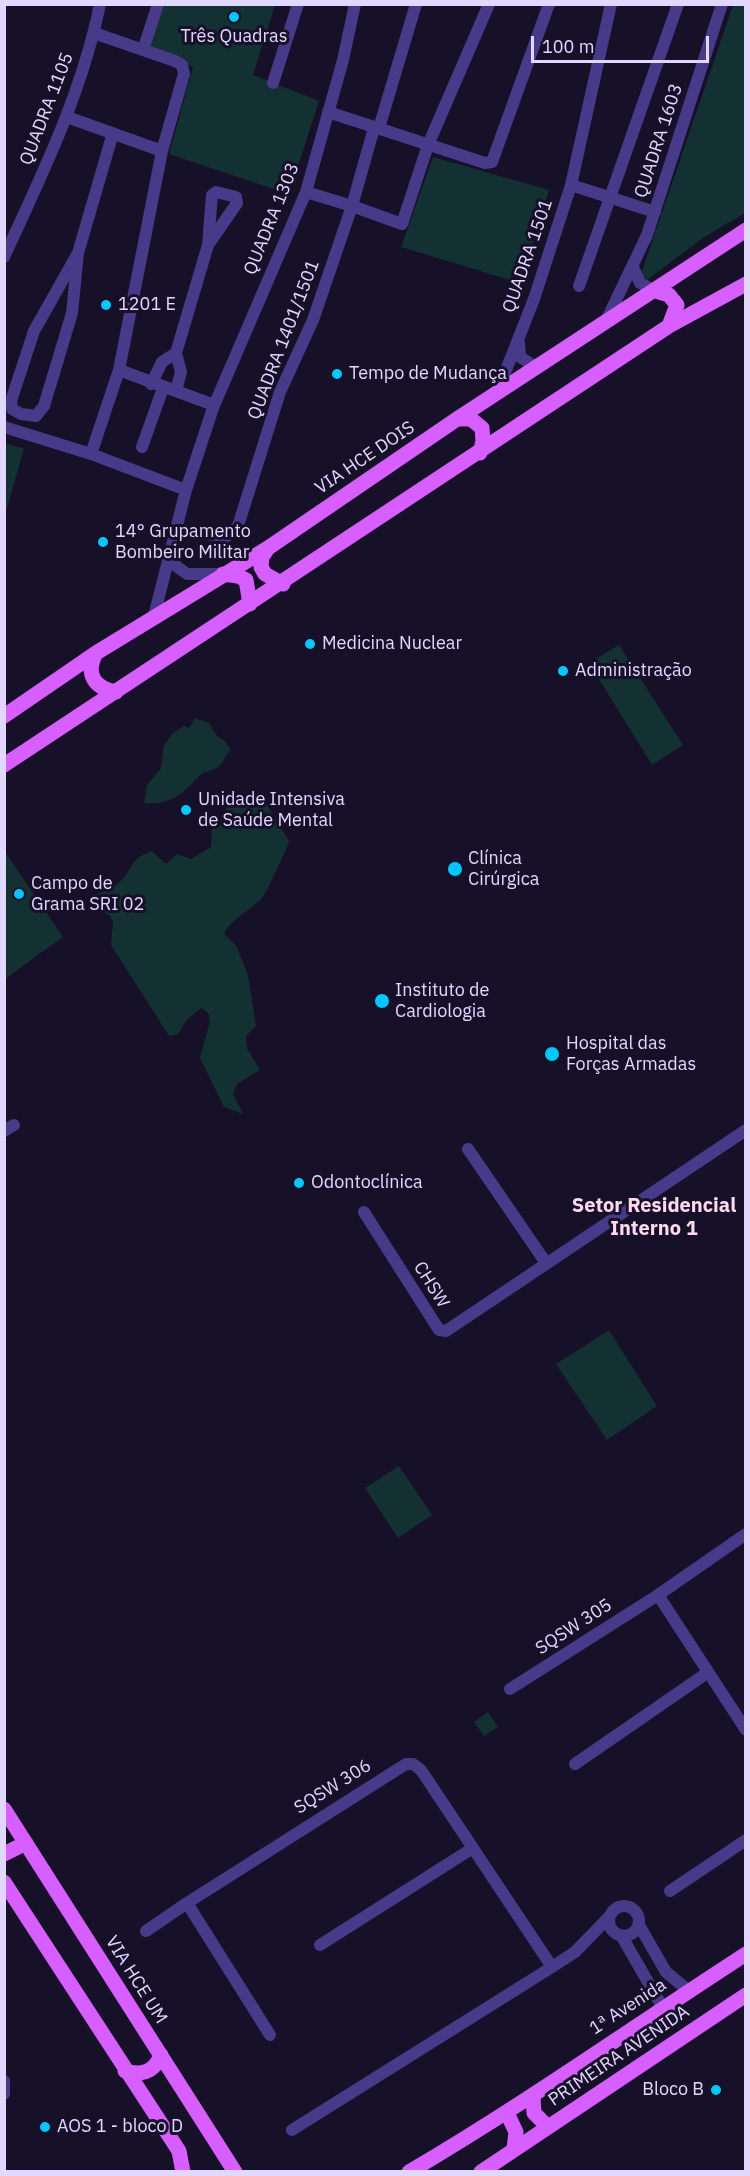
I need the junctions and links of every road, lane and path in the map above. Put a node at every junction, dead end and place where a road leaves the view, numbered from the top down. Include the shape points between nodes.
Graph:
1 (100, 4) edge
2 (158, 4) edge
3 (298, 4) edge
4 (355, 4) edge
5 (416, 4) edge
6 (489, 4) edge
7 (549, 4) edge
8 (611, 4) edge
9 (678, 4) edge
10 (722, 4) edge
11 (94, 33) junction
12 (143, 50) junction
13 (273, 83) dead end
14 (328, 112) junction
15 (67, 117) junction
16 (376, 131) junction
17 (113, 133) junction
18 (428, 145) junction
19 (162, 151) junction
20 (571, 185) junction
21 (306, 192) junction
22 (612, 198) junction
23 (352, 206) junction
24 (655, 212) junction
25 (746, 230) edge
26 (208, 245) dead end
27 (78, 253) junction
28 (4, 257) edge
29 (633, 267) junction
30 (746, 284) edge
31 (579, 286) dead end
32 (656, 291) junction
33 (606, 321) junction
34 (669, 326) junction
35 (519, 338) junction
36 (176, 353) junction
37 (536, 367) junction
38 (119, 370) junction
39 (151, 384) junction
40 (170, 390) junction
41 (497, 393) junction
42 (214, 405) junction
43 (457, 418) junction
44 (4, 427) edge
45 (142, 447) dead end
46 (480, 453) junction
47 (91, 454) junction
48 (186, 490) junction
49 (176, 531) junction
50 (268, 548) junction
51 (168, 560) junction
52 (223, 574) junction
53 (283, 584) junction
54 (250, 604) junction
55 (153, 620) junction
56 (96, 653) junction
57 (116, 692) junction
58 (4, 716) edge
59 (4, 765) edge
60 (746, 1130) edge
61 (468, 1149) dead end
62 (363, 1212) dead end
63 (546, 1263) junction
64 (746, 1534) edge
65 (658, 1595) junction
66 (707, 1673) junction
67 (510, 1689) dead end
68 (746, 1730) edge
69 (575, 1764) dead end
70 (7, 1821) edge
71 (746, 1840) edge
72 (26, 1844) junction
73 (473, 1848) junction
74 (4, 1854) edge
75 (4, 1882) edge
76 (670, 1891) dead end
77 (187, 1903) junction
78 (610, 1916) junction
79 (639, 1925) junction
80 (146, 1931) dead end
81 (619, 1934) junction
82 (586, 1942) junction
83 (320, 1945) dead end
84 (746, 1954) edge
85 (552, 1967) junction
86 (689, 1991) junction
87 (746, 1995) edge
88 (663, 2008) junction
89 (270, 2035) dead end
90 (161, 2055) junction
91 (125, 2071) junction
92 (4, 2080) edge
93 (4, 2094) edge
94 (533, 2096) junction
95 (507, 2113) junction
96 (548, 2127) junction
97 (292, 2130) dead end
98 (514, 2149) junction
99 (183, 2172) edge
100 (235, 2172) edge
101 (409, 2172) edge
102 (481, 2172) edge

1 - 11 street, QUADRA 1105
2 - 12 street
3 - 13 street
4 - 14 street, QUADRA 1303
5 - 16 street, QUADRA 1401/1501
6 - 18 street
7 - 18 street via 492,162
8 - 20 street
9 - 22 street, QUADRA 1603
10 - 24 street, QUADRA 1603
11 - 12 street
11 - 15 street, QUADRA 1105
12 - 19 street via 175,61 184,69
14 - 16 street
14 - 21 street, QUADRA 1303
15 - 17 street
15 - 28 street, QUADRA 1105
16 - 18 street
16 - 23 street, QUADRA 1401/1501
17 - 19 street
17 - 27 street
18 - 23 street via 402,224
19 - 38 street
20 - 22 street, QUADRA 1603
20 - 35 street, QUADRA 1501
21 - 23 street
21 - 42 street, QUADRA 1303
22 - 24 street, QUADRA 1603
22 - 31 street
23 - 49 street, QUADRA 1401/1501 via 313,320 280,392 238,526 227,536
24 - 29 street
25 - 32 main road, VIA HCE DOIS
26 - 36 street
27 - 27 street via 33,333 11,400 12,409 21,414 36,416 44,406 72,314
29 - 32 street via 640,283
29 - 33 street
30 - 34 main road
32 - 33 main road, VIA HCE DOIS
32 - 34 main road via 669,295 677,305
33 - 37 main road, VIA HCE DOIS
34 - 46 main road
35 - 37 street, QUADRA 1501 via 520,357
35 - 41 street, QUADRA 1501
36 - 39 street via 162,362
36 - 40 street via 181,372
37 - 41 main road, VIA HCE DOIS
38 - 39 street
38 - 47 street
39 - 40 street
40 - 42 street
40 - 45 street
41 - 43 main road, VIA HCE DOIS
42 - 48 street, QUADRA 1303
43 - 46 main road via 471,419 482,428
43 - 50 main road, VIA HCE DOIS
44 - 47 street
46 - 53 main road
47 - 48 street
48 - 49 street, QUADRA 1303
49 - 51 street, QUADRA 1303
50 - 52 main road, VIA HCE DOIS
50 - 53 main road via 261,567 265,574
51 - 52 street via 187,574
51 - 55 street, QUADRA 1303
52 - 54 main road via 246,580
52 - 55 main road, VIA HCE DOIS
53 - 54 main road
54 - 57 main road
55 - 56 main road, VIA HCE DOIS
56 - 57 main road via 91,666 93,680 104,690
56 - 58 main road, VIA HCE DOIS
57 - 59 main road
60 - 63 street, CHSW
61 - 63 street
62 - 63 street, CHSW via 441,1331 451,1329
64 - 65 street, SQSW 305
65 - 66 street
65 - 67 street, SQSW 305
66 - 68 street
66 - 69 street
70 - 72 main road, VIA HCE UM
71 - 76 street
72 - 74 main road
72 - 90 main road, VIA HCE UM
73 - 77 street, SQSW 306 via 421,1770 406,1764
73 - 83 street
73 - 85 street, SQSW 306
75 - 91 main road
77 - 80 street, SQSW 306
77 - 89 street
78 - 79 street via 616,1908 631,1907 639,1916
78 - 81 street via 611,1928
78 - 82 street
79 - 81 street via 630,1935
79 - 86 street via 666,1972
81 - 82 street
81 - 88 street
82 - 85 street
84 - 86 main road, 1ª Avenida
85 - 97 street
86 - 88 main road, 1ª Avenida
87 - 96 main road, PRIMEIRA AVENIDA
88 - 94 main road, 1ª Avenida
90 - 91 main road via 148,2071
90 - 100 main road, VIA HCE UM
91 - 99 main road via 179,2151
92 - 93 street
94 - 95 main road, PRIMEIRA AVENIDA
94 - 96 main road via 534,2113
95 - 98 main road via 516,2132
95 - 101 main road, PRIMEIRA AVENIDA
96 - 98 main road, PRIMEIRA AVENIDA
98 - 102 main road

